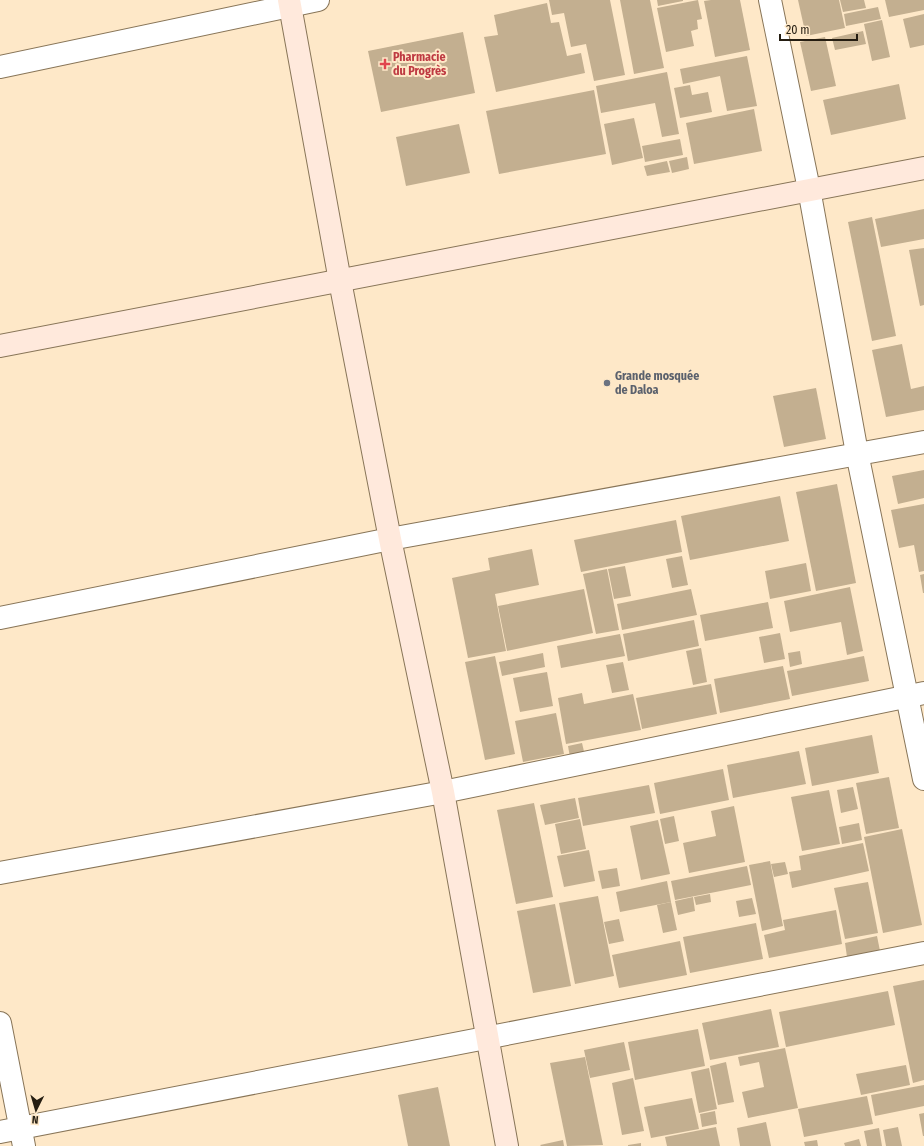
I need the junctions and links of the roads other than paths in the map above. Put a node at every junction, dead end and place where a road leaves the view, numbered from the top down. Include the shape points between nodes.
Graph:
1 (318, 0) edge
2 (770, 0) edge
3 (289, 3) edge
4 (0, 67) edge
5 (924, 168) edge
6 (809, 189) junction
7 (340, 280) junction
8 (0, 346) edge
9 (924, 442) edge
10 (857, 453) junction
11 (390, 539) junction
12 (0, 618) edge
13 (916, 695) edge
14 (924, 779) edge
15 (443, 792) junction
16 (0, 873) edge
17 (924, 953) edge
18 (0, 1024) edge
19 (486, 1037) junction
20 (15, 1135) edge
21 (507, 1146) edge

1 - 3 street
2 - 6 street
3 - 4 street
3 - 7 street
5 - 6 street
6 - 7 street
6 - 10 street
7 - 8 street
7 - 11 street
9 - 10 street
10 - 11 street
10 - 13 street
11 - 12 street
11 - 15 street
13 - 14 street
13 - 15 street
15 - 16 street
15 - 19 street
17 - 19 street
18 - 20 street
19 - 20 street
19 - 21 street

